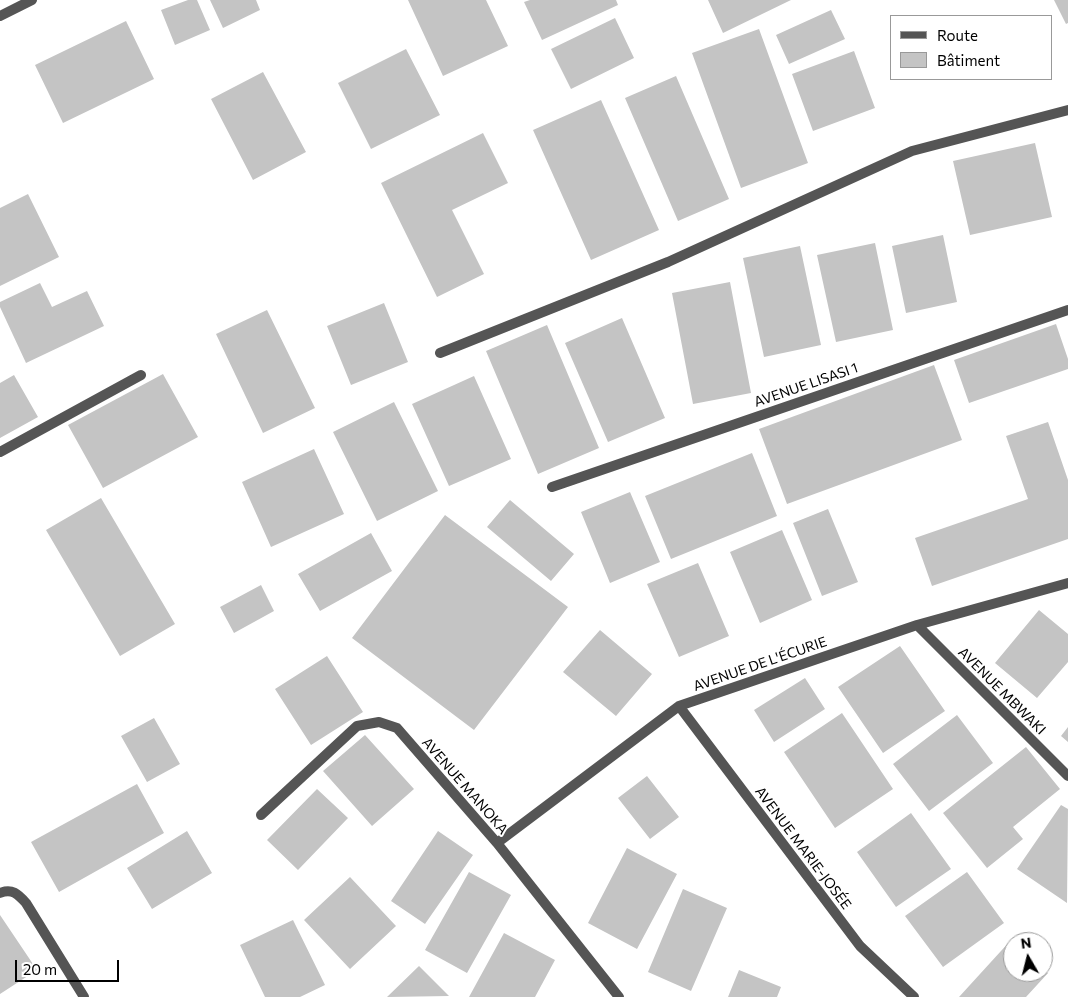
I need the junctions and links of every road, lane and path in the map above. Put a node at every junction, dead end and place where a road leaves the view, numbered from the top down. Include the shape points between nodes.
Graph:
1 (32, 0) edge
2 (0, 16) edge
3 (1068, 110) edge
4 (1068, 310) edge
5 (440, 353) dead end
6 (141, 375) dead end
7 (0, 452) edge
8 (552, 488) dead end
9 (1068, 583) edge
10 (917, 624) junction
11 (679, 706) junction
12 (1068, 776) edge
13 (261, 815) dead end
14 (497, 843) junction
15 (0, 893) edge
16 (84, 997) edge
17 (619, 997) edge
18 (914, 997) edge

1 - 2 street
3 - 5 street via 912,151 668,262
4 - 8 street, AVENUE LISASI 1
6 - 7 street
9 - 10 street, AVENUE DE L'ÉCURIE
10 - 11 street, AVENUE DE L'ÉCURIE
10 - 12 street, AVENUE MBWAKI
11 - 14 street, AVENUE DE L'ÉCURIE
11 - 18 street, AVENUE MARIE-JOSÉE via 860,946
13 - 14 street, AVENUE MANOKA via 357,726 379,722 398,728
14 - 17 street, AVENUE MANOKA
15 - 16 street via 17,893 26,903

